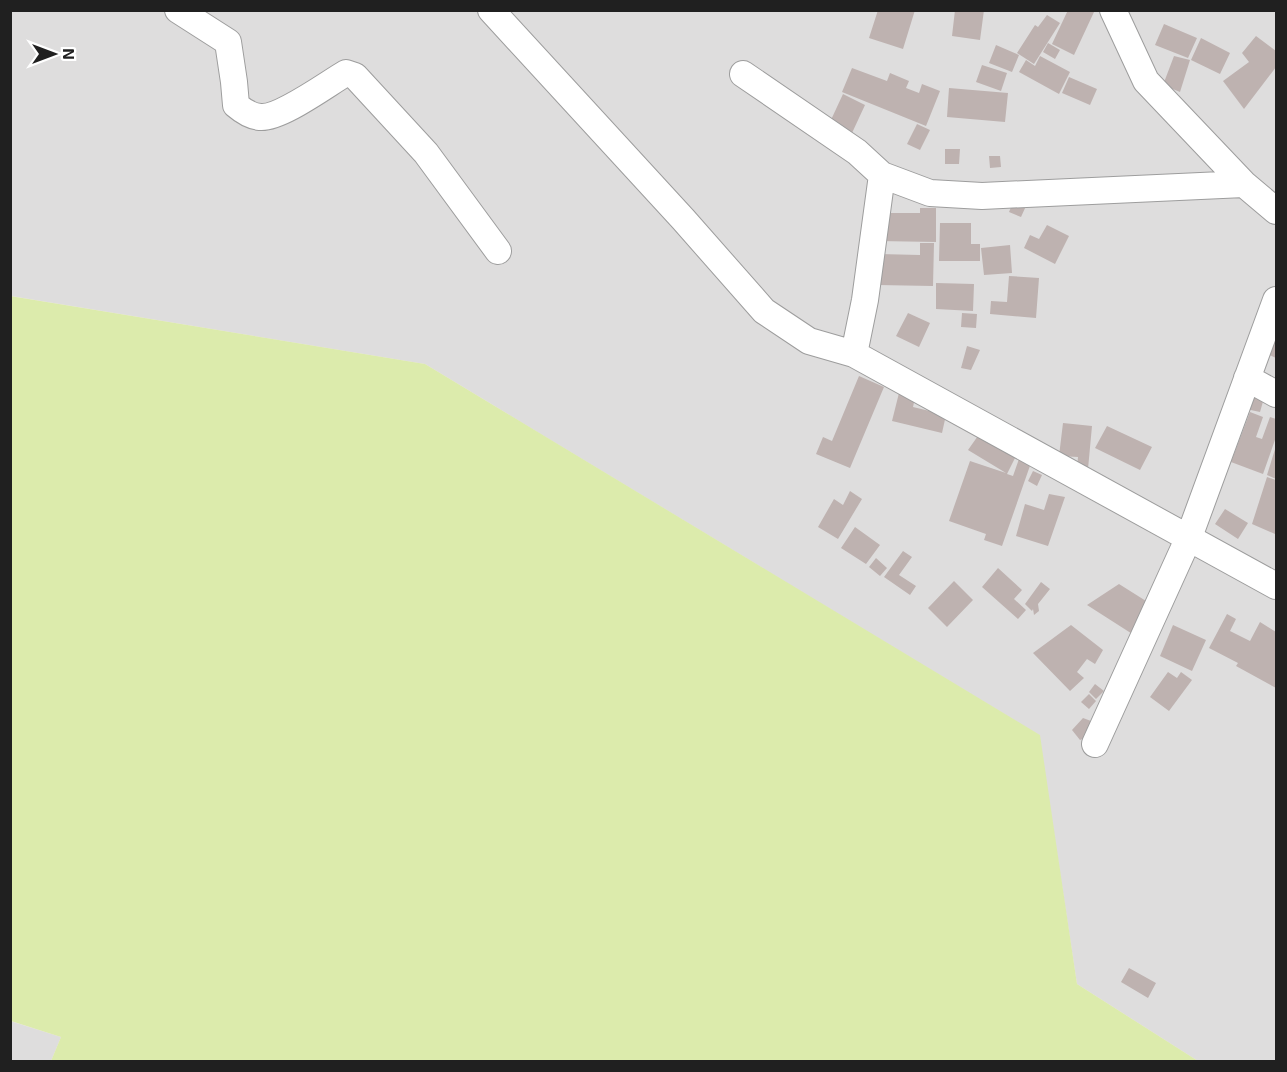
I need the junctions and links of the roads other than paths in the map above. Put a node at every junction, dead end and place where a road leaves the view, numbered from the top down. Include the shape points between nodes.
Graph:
1 (178, 10) edge
2 (491, 10) edge
3 (1113, 10) edge
4 (744, 74) dead end
5 (882, 175) junction
6 (1244, 184) junction
7 (1276, 211) edge
8 (498, 251) dead end
9 (1276, 300) edge
10 (854, 354) junction
11 (1247, 378) junction
12 (1276, 394) edge
13 (1189, 537) junction
14 (1276, 586) edge
15 (1095, 744) dead end

1 - 8 street via 228,42 236,105 247,114 262,118 287,110 346,73 355,76 426,153
2 - 10 street via 764,311 809,341
3 - 6 street via 1146,81
4 - 5 street via 857,152
5 - 6 street via 930,193 982,196
5 - 10 street
6 - 7 street
9 - 11 street
10 - 13 street
11 - 12 street
11 - 13 street
13 - 14 street
13 - 15 street

